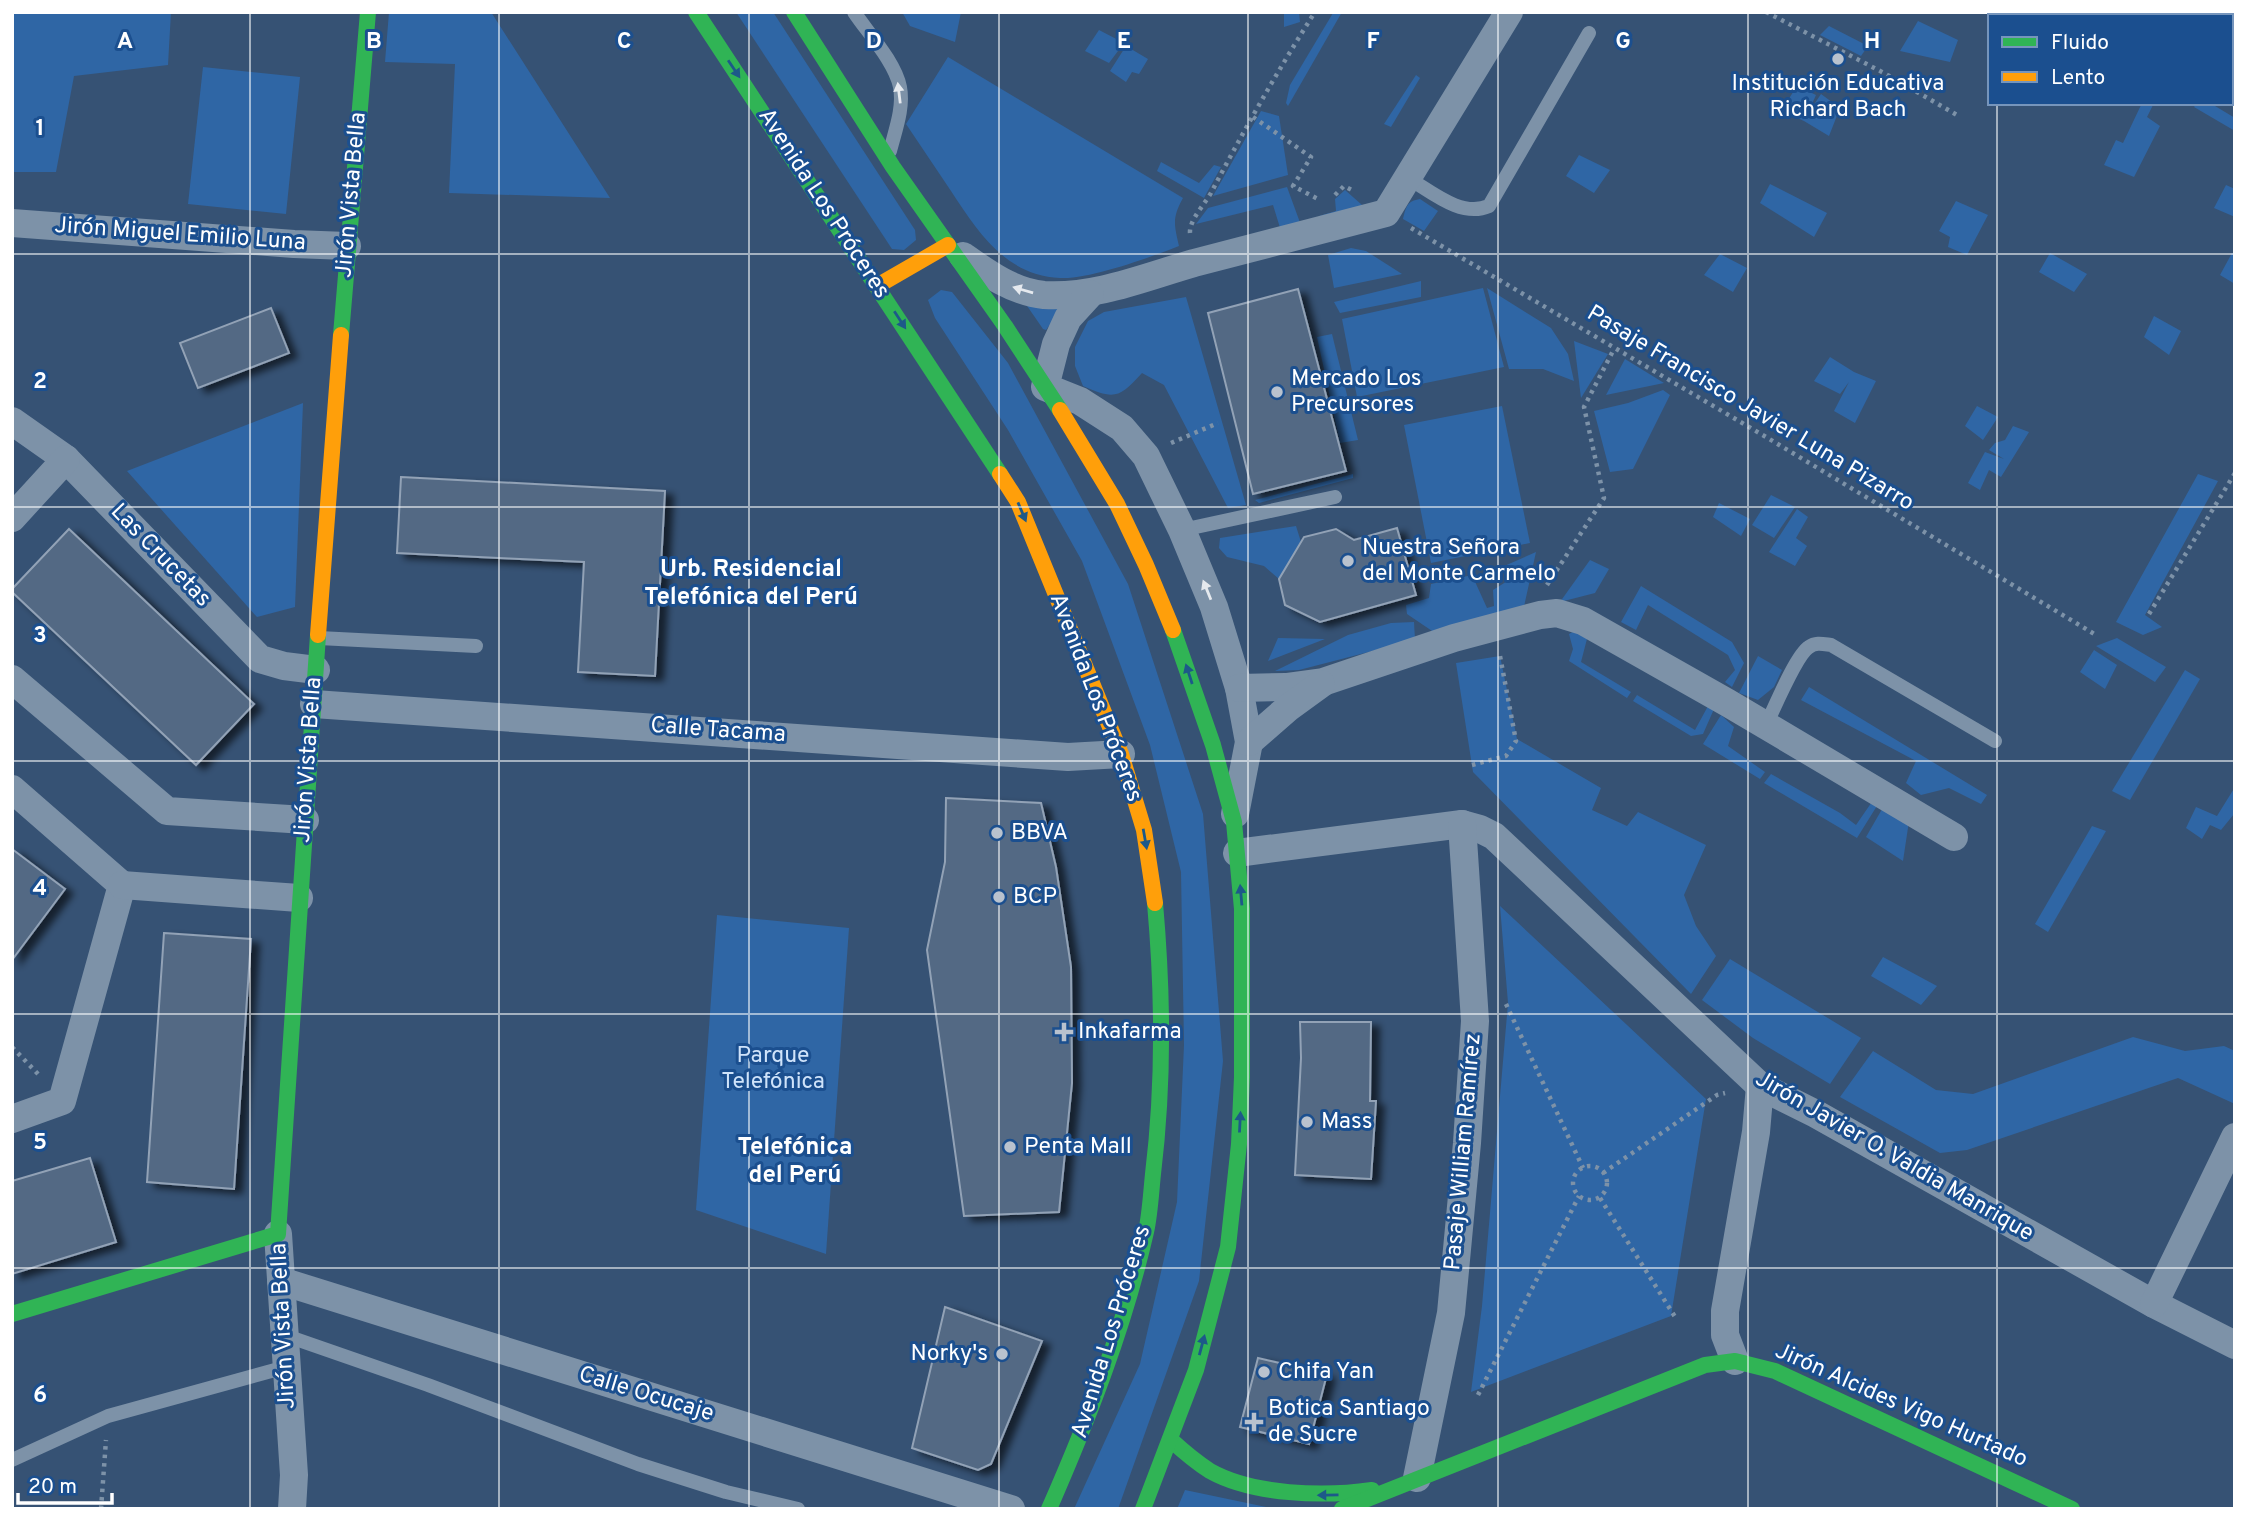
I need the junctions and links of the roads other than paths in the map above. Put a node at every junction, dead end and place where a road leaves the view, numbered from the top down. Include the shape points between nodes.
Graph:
1 (368, 12) edge
2 (696, 12) edge
3 (794, 12) edge
4 (854, 12) edge
5 (1509, 12) edge
6 (1589, 33) dead end
7 (888, 159) junction
8 (1408, 178) junction
9 (12, 223) edge
10 (948, 245) junction
11 (347, 246) junction
12 (877, 286) junction
13 (1090, 293) junction
14 (1045, 387) junction
15 (12, 421) edge
16 (66, 459) junction
17 (1335, 497) dead end
18 (12, 518) edge
19 (1182, 530) junction
20 (318, 638) junction
21 (475, 646) dead end
22 (316, 670) junction
23 (12, 680) edge
24 (1324, 682) junction
25 (1239, 688) junction
26 (314, 704) junction
27 (1766, 725) junction
28 (1995, 741) dead end
29 (1248, 742) junction
30 (1121, 754) junction
31 (12, 789) edge
32 (305, 820) junction
33 (1234, 822) junction
34 (1462, 824) junction
35 (1954, 836) dead end
36 (1237, 853) junction
37 (122, 885) junction
38 (299, 898) junction
39 (1760, 1086) junction
40 (12, 1119) edge
41 (2235, 1137) edge
42 (278, 1234) junction
43 (281, 1280) junction
44 (2154, 1304) junction
45 (12, 1314) edge
46 (284, 1335) junction
47 (2235, 1345) edge
48 (1735, 1361) junction
49 (286, 1367) junction
50 (1171, 1440) junction
51 (12, 1460) edge
52 (1406, 1482) junction
53 (2020, 1498) edge
54 (292, 1509) edge
55 (798, 1509) edge
56 (1011, 1509) edge
57 (1049, 1509) edge
58 (1143, 1509) edge
59 (1342, 1509) edge
60 (2072, 1509) edge

1 - 11 main road, Jirón Vista Bella
2 -> 12 main road, Avenida Los Próceres
3 - 7 main road
7 -> 4 lane via 900,108 900,86
5 - 8 street
6 - 8 lane via 1489,206 1466,210
7 - 10 main road
8 - 13 street via 1386,213
9 - 11 street, Jirón Miguel Emilio Luna
10 - 12 main road
13 -> 10 street via 1043,295 1017,289
10 - 14 main road
11 - 20 main road, Jirón Vista Bella
12 -> 30 main road, Avenida Los Próceres via 1018,502
13 - 14 street via 1068,317
14 - 19 street via 1080,401 1122,428 1146,456
33 -> 14 main road via 1183,655 1146,565 1117,504
15 - 16 street, Las Crucetas
16 - 18 street
16 - 22 street, Las Crucetas via 260,659
17 - 19 lane
25 -> 19 street via 1214,607
20 - 21 lane
20 - 22 main road, Jirón Vista Bella
22 - 26 main road, Jirón Vista Bella
23 - 32 street via 167,811
24 - 25 street
24 - 27 street via 1454,638 1557,613 1583,621
24 - 29 street
25 - 29 street
26 - 30 street, Calle Tacama via 1068,757
26 - 32 main road, Jirón Vista Bella
27 - 28 lane via 1799,658 1819,643 1830,645
27 - 35 street
29 - 33 street
30 -> 57 main road, Avenida Los Próceres via 1144,830 1154,895 1160,972 1158,1135 1146,1231 1120,1321 1081,1435
31 - 37 street
32 - 38 main road, Jirón Vista Bella
33 - 36 main road
34 - 36 street
34 - 39 street, Jirón Javier O. Valdia Manrique via 1494,836
34 - 52 street, Pasaje William Ramírez via 1475,1021 1467,1143 1451,1313
50 -> 36 main road via 1196,1370 1228,1247 1242,1077 1242,909
37 - 38 street
37 - 40 street via 62,1101
38 - 42 main road, Jirón Vista Bella
39 - 44 street, Jirón Javier O. Valdia Manrique
39 - 48 street via 1725,1311 1725,1335
41 - 44 street
42 - 43 street, Jirón Vista Bella
42 - 45 main road
43 - 46 street, Jirón Vista Bella
43 - 56 street, Calle Ocucaje
44 - 47 street, Jirón Javier O. Valdia Manrique
46 - 49 street, Jirón Vista Bella
46 - 55 lane via 638,1464
48 - 52 main road, Jirón Alcides Vigo Hurtado via 1705,1365
48 - 53 main road, Jirón Alcides Vigo Hurtado via 1775,1371
49 - 51 lane via 108,1416
49 - 54 street, Jirón Vista Bella
52 -> 50 main road, Jirón Alcides Vigo Hurtado via 1349,1494 1306,1495 1235,1481 1188,1456
50 - 58 main road
52 - 59 main road, Jirón Alcides Vigo Hurtado
53 - 60 main road, Jirón Alcides Vigo Hurtado

